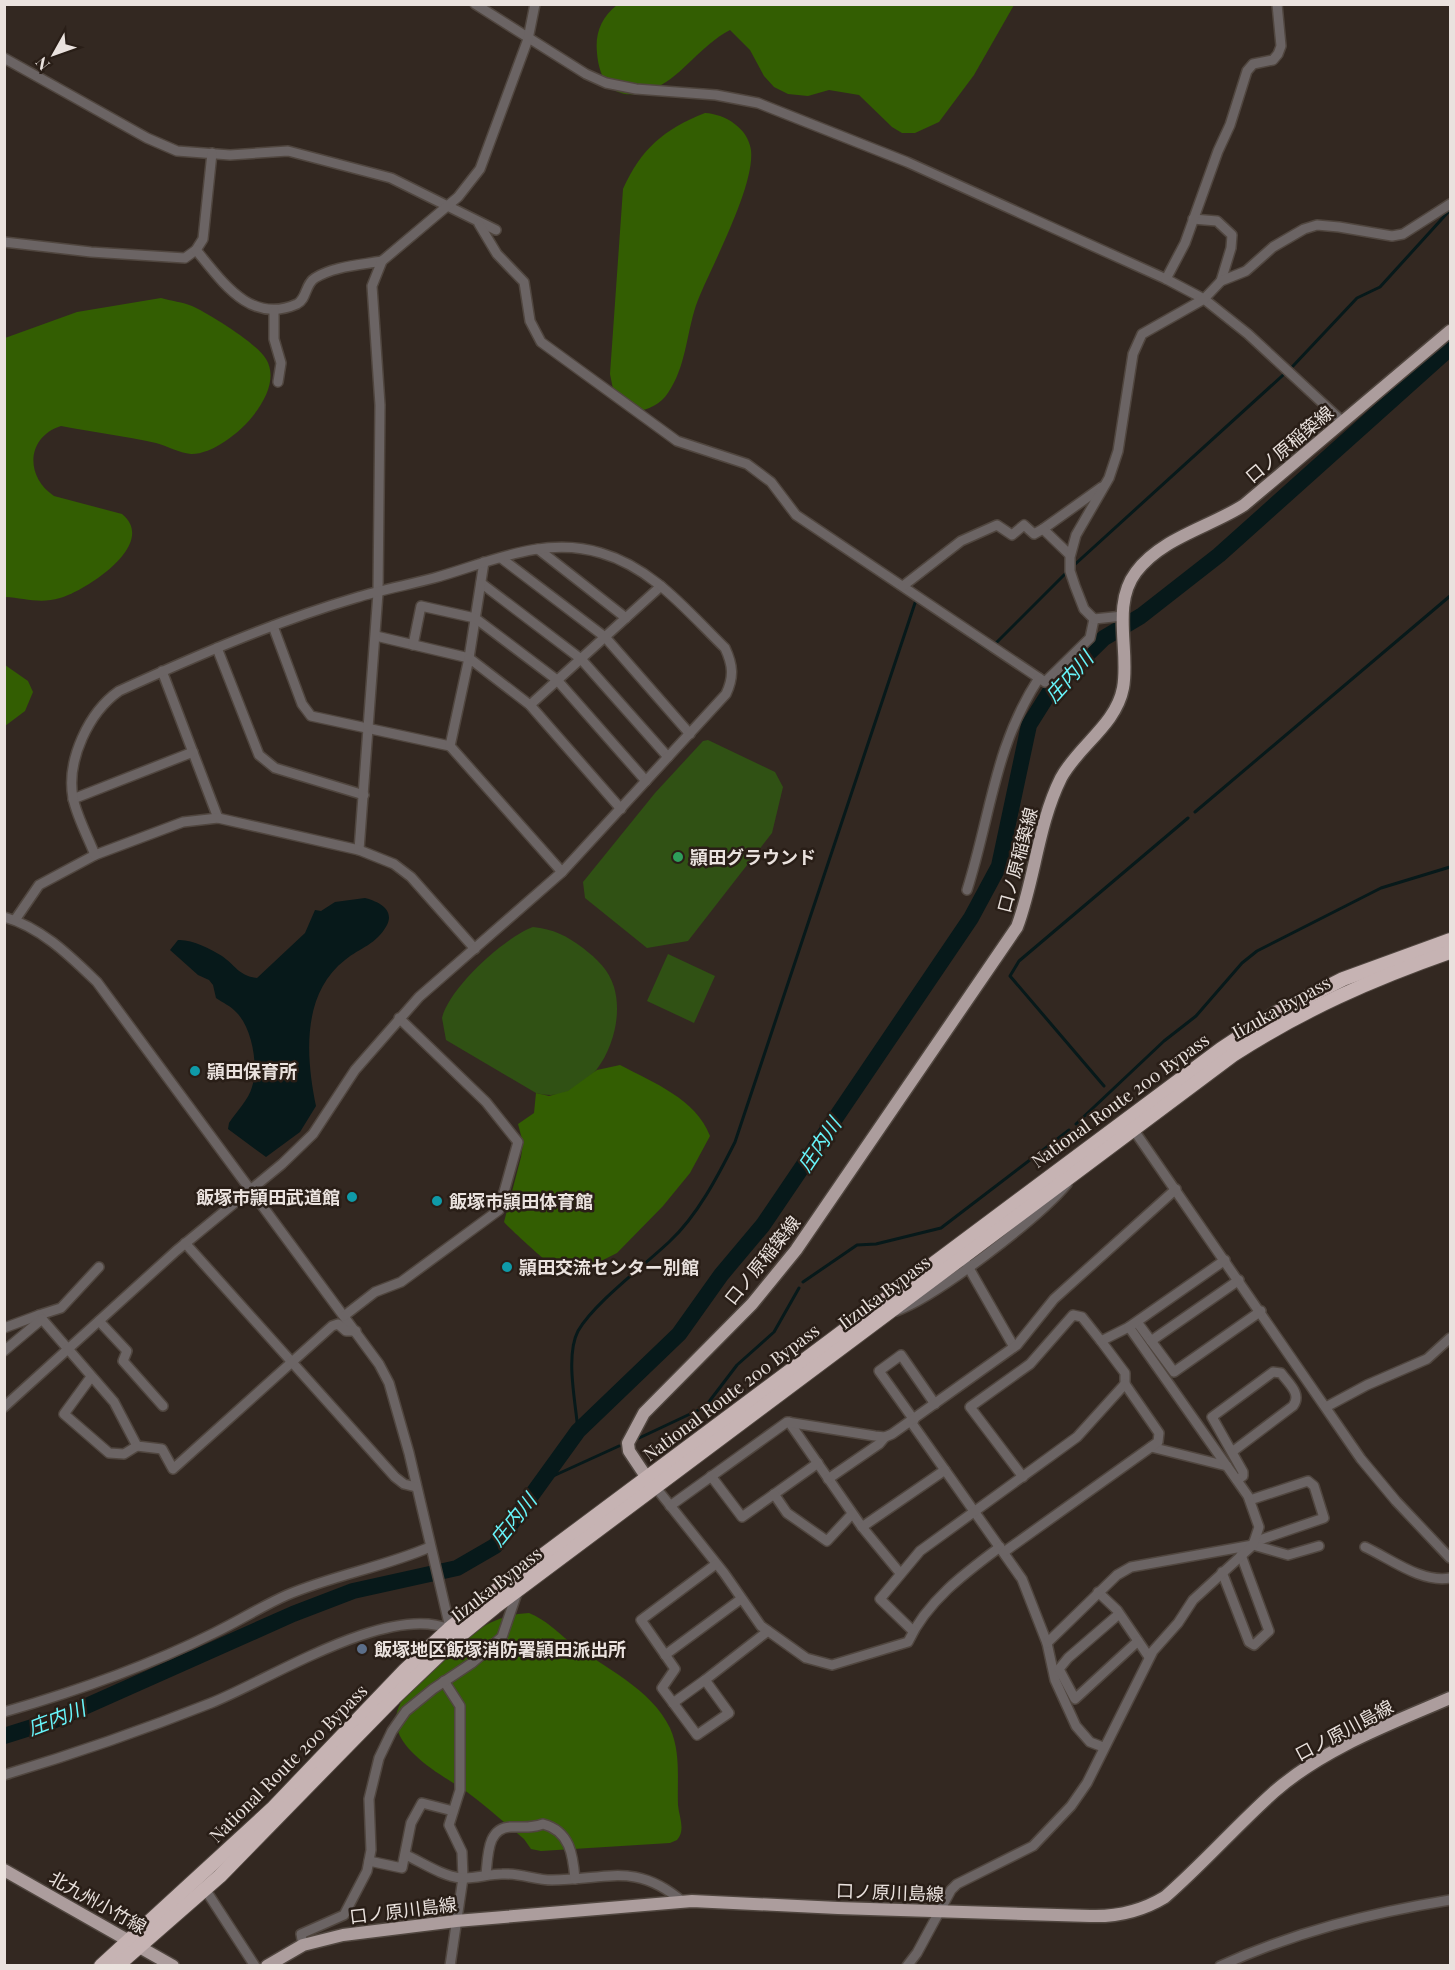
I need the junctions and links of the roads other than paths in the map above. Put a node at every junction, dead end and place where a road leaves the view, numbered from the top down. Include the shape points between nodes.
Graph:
1 (475, 4) edge
2 (535, 4) edge
3 (1277, 4) edge
4 (528, 39) junction
5 (4, 58) edge
6 (213, 153) junction
7 (1450, 204) edge
8 (447, 207) junction
9 (1194, 219) junction
10 (479, 224) junction
11 (496, 230) dead end
12 (4, 242) edge
13 (196, 250) junction
14 (382, 261) junction
15 (1166, 279) junction
16 (1221, 281) junction
17 (1204, 299) junction
18 (274, 311) junction
19 (1450, 331) edge
20 (278, 382) dead end
21 (1343, 422) junction
22 (1105, 485) junction
23 (1043, 529) junction
24 (538, 549) junction
25 (1070, 555) junction
26 (501, 558) junction
27 (484, 562) junction
28 (481, 583) junction
29 (661, 586) junction
30 (903, 586) junction
31 (378, 593) junction
32 (1123, 616) junction
33 (475, 618) junction
34 (626, 618) junction
35 (1094, 619) junction
36 (273, 626) junction
37 (376, 636) junction
38 (605, 637) junction
39 (413, 645) junction
40 (217, 648) junction
41 (469, 658) junction
42 (581, 659) junction
43 (162, 671) junction
44 (1039, 678) junction
45 (557, 680) junction
46 (530, 705) junction
47 (368, 729) junction
48 (690, 734) junction
49 (450, 746) junction
50 (193, 752) junction
51 (668, 757) junction
52 (646, 781) junction
53 (364, 795) junction
54 (73, 799) junction
55 (621, 809) junction
56 (218, 818) junction
57 (359, 850) junction
58 (94, 855) junction
59 (562, 872) junction
60 (967, 890) dead end
61 (4, 916) edge
62 (15, 920) junction
63 (1450, 940) edge
64 (475, 950) junction
65 (1450, 952) edge
66 (399, 1018) junction
67 (1129, 1123) junction
68 (250, 1188) junction
69 (1176, 1189) junction
70 (185, 1244) junction
71 (1226, 1260) junction
72 (965, 1262) junction
73 (99, 1267) dead end
74 (1239, 1280) junction
75 (1261, 1311) junction
76 (344, 1316) junction
77 (40, 1317) junction
78 (99, 1321) junction
79 (1133, 1324) junction
80 (4, 1328) edge
81 (356, 1331) junction
82 (1450, 1338) edge
83 (1101, 1341) junction
84 (1151, 1341) junction
85 (1014, 1347) junction
86 (67, 1349) junction
87 (4, 1351) edge
88 (292, 1363) junction
89 (91, 1377) junction
90 (1125, 1384) junction
91 (4, 1393) edge
92 (8, 1404) edge
93 (935, 1404) junction
94 (163, 1406) dead end
95 (1326, 1407) junction
96 (912, 1421) junction
97 (789, 1422) junction
98 (885, 1437) junction
99 (138, 1446) junction
100 (1151, 1447) junction
101 (1232, 1452) dead end
102 (818, 1463) junction
103 (1227, 1466) junction
104 (945, 1470) junction
105 (711, 1476) junction
106 (1023, 1477) junction
107 (828, 1479) junction
108 (1237, 1480) junction
109 (651, 1482) junction
110 (417, 1487) junction
111 (774, 1494) junction
112 (1250, 1500) junction
113 (670, 1506) junction
114 (975, 1511) junction
115 (852, 1514) junction
116 (862, 1527) junction
117 (1253, 1543) junction
118 (1319, 1546) dead end
119 (1365, 1546) dead end
120 (431, 1549) junction
121 (1002, 1549) junction
122 (1241, 1555) junction
123 (1450, 1558) edge
124 (716, 1564) junction
125 (1222, 1572) junction
126 (900, 1573) junction
127 (1450, 1578) edge
128 (518, 1588) junction
129 (1098, 1592) junction
130 (741, 1599) junction
131 (1119, 1614) junction
132 (768, 1631) junction
133 (914, 1631) junction
134 (453, 1633) junction
135 (1138, 1641) junction
136 (1047, 1643) junction
137 (665, 1655) junction
138 (1149, 1657) junction
139 (444, 1680) junction
140 (705, 1680) junction
141 (1450, 1698) edge
142 (1075, 1699) junction
143 (673, 1702) junction
144 (1067, 1706) junction
145 (4, 1712) edge
146 (1103, 1747) junction
147 (4, 1775) edge
148 (453, 1811) junction
149 (406, 1855) junction
150 (369, 1861) junction
151 (4, 1870) edge
152 (486, 1875) junction
153 (463, 1878) junction
154 (575, 1879) junction
155 (204, 1889) junction
156 (1450, 1900) edge
157 (682, 1902) junction
158 (939, 1911) junction
159 (456, 1921) junction
160 (134, 1942) junction
161 (303, 1946) junction
162 (101, 1965) edge
163 (117, 1965) edge
164 (173, 1965) edge
165 (255, 1965) edge
166 (267, 1965) edge
167 (450, 1965) edge
168 (907, 1965) edge
169 (1220, 1965) edge

1 - 4 street
2 - 4 street
3 - 9 street via 1281,46 1278,54 1246,71
4 - 8 street via 480,169
4 - 15 street via 606,83 758,103 907,162
5 - 6 street via 147,138 177,151
6 - 8 street via 288,151 391,178
6 - 13 street via 202,239
7 - 16 street via 1403,234 1392,236 1317,225 1304,229 1273,247 1246,271
8 - 10 street
8 - 14 street
9 - 15 street
9 - 16 street via 1217,221 1232,236
10 - 11 street
10 - 30 street via 497,254 524,282 530,321 541,342 677,441 747,464 771,482 796,514
12 - 13 street via 185,258
13 - 18 street via 237,297
14 - 18 street via 332,271 314,279 298,303
14 - 31 street via 372,286 380,405
15 - 17 street
16 - 17 street
17 - 21 street
17 - 22 street via 1139,339 1133,354 1124,424
18 - 20 street via 274,339 281,363
19 - 21 main road, 口ノ原稲築線
21 - 32 main road, 口ノ原稲築線 via 1244,505 1149,558 1128,586
22 - 23 street
22 - 25 street via 1076,535
23 - 25 street
23 - 30 street via 1034,534 1024,525 1012,535 997,525 977,533
24 - 26 street
24 - 29 street via 576,547 602,553 643,572
24 - 34 street
25 - 35 street via 1075,586 1084,609
26 - 27 street
26 - 38 street
27 - 28 street
27 - 31 street
28 - 33 street
28 - 42 street
29 - 34 street
29 - 48 street via 725,648 732,663 732,681 726,694
30 - 44 street
31 - 36 street
31 - 37 street
32 - 35 street
32 - 109 main road, 口ノ原稲築線 via 1122,693 1116,708 1062,777 1017,927 796,1250 752,1305 644,1413 628,1443
33 - 39 street via 421,606
33 - 41 street
33 - 45 street
34 - 38 street
35 - 44 street via 1090,638 1045,682
36 - 40 street
36 - 47 street via 307,711 318,719
37 - 39 street
37 - 47 street
38 - 42 street
38 - 48 street
39 - 41 street
40 - 43 street
40 - 53 street via 252,740 264,761 275,768
41 - 46 street
41 - 49 street
42 - 45 street
42 - 51 street
43 - 50 street
43 - 54 street via 119,691 92,718 72,768
44 - 60 street via 1012,724 999,762
45 - 46 street
45 - 52 street
46 - 55 street
47 - 49 street
47 - 53 street
48 - 51 street
49 - 59 street
50 - 54 street
50 - 56 street
51 - 52 street
52 - 55 street
53 - 57 street
54 - 58 street
55 - 59 street
56 - 57 street
56 - 58 street via 183,822
57 - 64 street via 394,864 411,877
58 - 62 street via 39,885
59 - 64 street
61 - 62 street
62 - 68 street via 66,952 96,982
63 - 67 highway, National Route 200 Bypass via 1343,979 1274,1014 1221,1048
64 - 66 street
65 - 67 highway, Iizuka Bypass via 1346,991 1299,1014
66 - 68 street via 355,1070 313,1134
66 - 76 street via 486,1102 518,1142 499,1210 401,1282 375,1292
67 - 69 street
67 - 72 highway, Iizuka Bypass
67 - 109 highway, National Route 200 Bypass
68 - 70 street
68 - 76 street
69 - 71 street
69 - 85 street via 1053,1299
70 - 78 street
70 - 88 street
71 - 74 street
71 - 79 street
72 - 85 street
72 - 109 highway, Iizuka Bypass via 883,1315
73 - 77 street via 61,1308
74 - 75 street
74 - 84 street
75 - 84 street via 1178,1371 1171,1369
75 - 95 street
76 - 81 street
77 - 80 street
77 - 86 street
77 - 87 street
78 - 86 street
78 - 94 street via 127,1351 123,1360
79 - 83 street
79 - 84 street
79 - 103 street
81 - 88 street via 346,1331 338,1324 332,1326
81 - 110 street via 389,1383
82 - 95 street via 1427,1359
83 - 90 street via 1125,1373
83 - 106 street via 1082,1317 1073,1315 1030,1364 970,1407
85 - 93 street
86 - 89 street
86 - 92 street
88 - 99 street via 173,1469 162,1449
88 - 110 street via 395,1477
89 - 99 street via 114,1402
89 - 99 street via 64,1414 109,1453 124,1454
90 - 100 street via 1159,1433 1161,1438
90 - 106 street via 1077,1437
91 - 92 street
93 - 96 street
93 - 96 street via 901,1355 879,1371
95 - 123 street via 1374,1476
96 - 98 street
96 - 104 street
97 - 98 street
97 - 102 street
97 - 105 street
98 - 107 street
100 - 103 street
100 - 121 street
101 - 108 street via 1297,1401 1281,1373 1273,1372 1212,1417 1242,1472
102 - 107 street
102 - 111 street
103 - 108 street
104 - 114 street
104 - 116 street
105 - 111 street via 742,1517
105 - 113 street
106 - 114 street
107 - 115 street
108 - 112 street
109 - 113 street
109 - 128 highway, Iizuka Bypass
109 - 134 highway, National Route 200 Bypass
110 - 120 street
111 - 115 street via 787,1513 827,1540
112 - 117 street via 1259,1527
112 - 117 street via 1308,1481 1314,1485 1324,1518
113 - 124 street
114 - 121 street
114 - 126 street via 920,1551
115 - 116 street
116 - 126 street
117 - 118 street via 1288,1555
117 - 122 street
117 - 129 street via 1131,1567
119 - 127 street via 1414,1572 1437,1580
120 - 134 street
120 - 145 street via 287,1595 213,1634 137,1666
121 - 133 street via 958,1578
121 - 136 street via 1022,1579
122 - 125 street
122 - 125 street via 1269,1631 1254,1645
124 - 130 street
124 - 137 street via 641,1620
125 - 138 street via 1193,1600
126 - 133 street via 880,1599
128 - 134 highway, Iizuka Bypass
128 - 139 street via 502,1637 472,1663
129 - 131 street
129 - 136 street
130 - 132 street
130 - 137 street
131 - 135 street
131 - 142 street via 1059,1669
132 - 133 street via 806,1658 832,1665 908,1642
132 - 140 street
134 - 147 street via 434,1622 345,1640 213,1702
134 - 155 highway, Iizuka Bypass via 251,1846
134 - 160 highway, National Route 200 Bypass via 405,1670 272,1809
135 - 138 street
135 - 142 street
136 - 144 street via 1055,1680
137 - 143 street via 675,1669 662,1688
138 - 146 street
139 - 148 street via 460,1706 460,1790
139 - 150 street via 406,1711 379,1758 369,1800
140 - 143 street
140 - 143 street via 729,1713 697,1735
141 - 158 main road, 口ノ原川島線 via 1316,1761 1275,1791 1165,1897 1143,1909 1101,1916
142 - 144 street
144 - 146 street via 1083,1735
146 - 158 street via 1086,1783 1054,1826 1033,1846 957,1884
148 - 149 street via 422,1803 411,1823
148 - 153 street via 449,1825 462,1852
149 - 150 street via 402,1868
149 - 153 street
150 - 161 street via 344,1915 301,1934
151 - 160 main road, 北九州小竹線
152 - 153 street
152 - 154 street
152 - 154 street via 490,1843 498,1831 543,1824 560,1833 570,1846
153 - 159 street
154 - 157 street via 629,1874 643,1877
155 - 160 highway, Iizuka Bypass
155 - 165 street
156 - 169 street via 1340,1921
157 - 158 main road, 口ノ原川島線
157 - 159 main road, 口ノ原川島線
158 - 168 street
159 - 161 main road, 口ノ原川島線 via 343,1935
159 - 167 street
160 - 162 highway, National Route 200 Bypass
160 - 163 highway, Iizuka Bypass
160 - 164 main road, 北九州小竹線
161 - 166 main road, 口ノ原川島線

